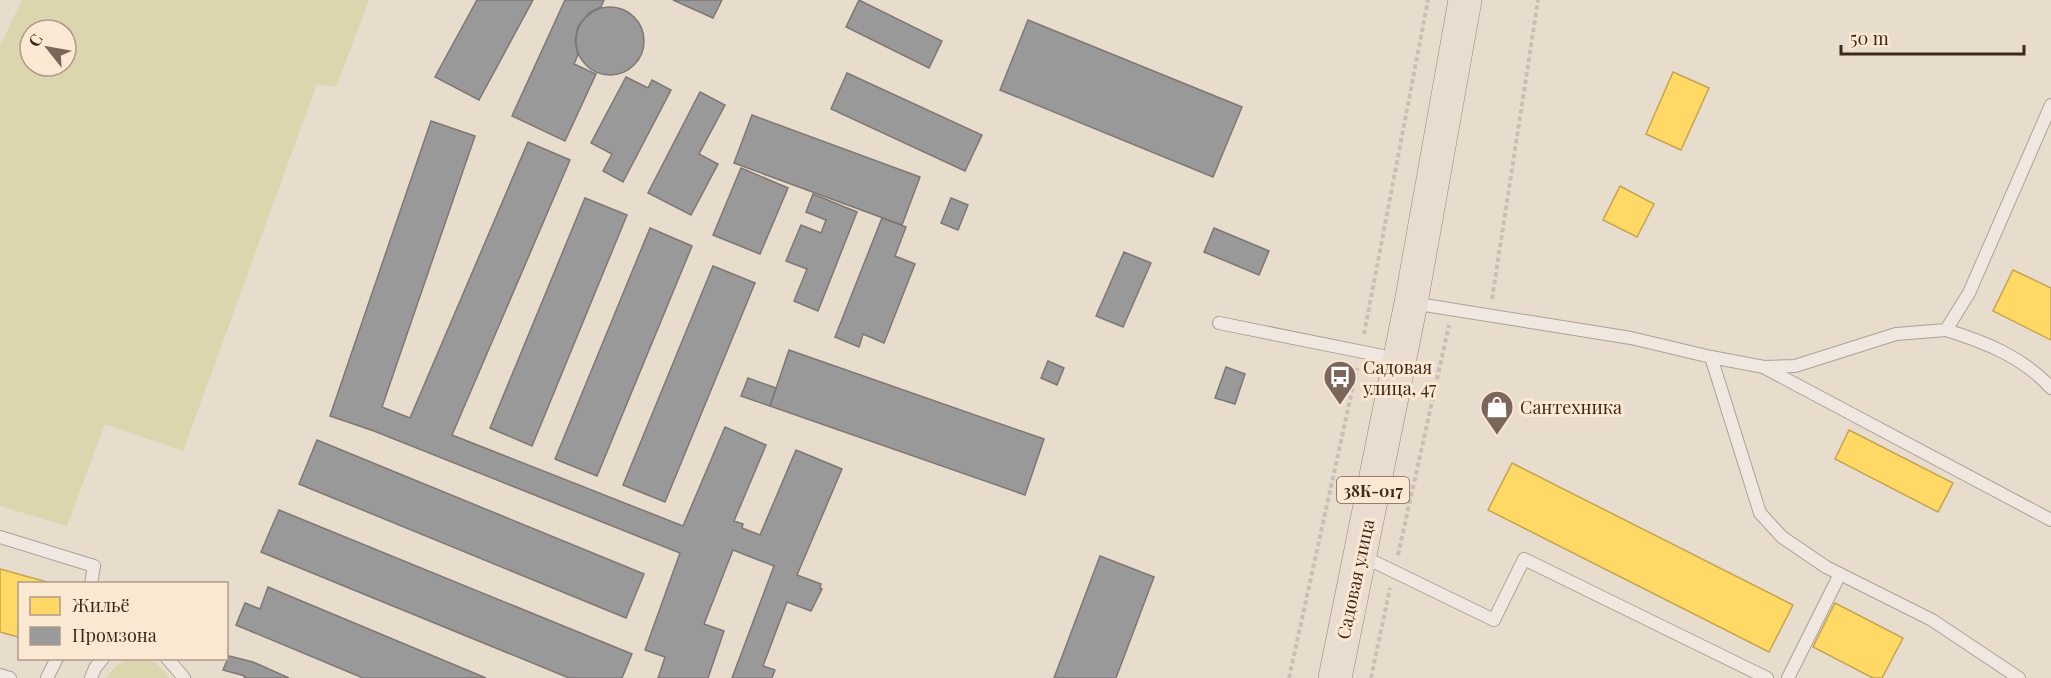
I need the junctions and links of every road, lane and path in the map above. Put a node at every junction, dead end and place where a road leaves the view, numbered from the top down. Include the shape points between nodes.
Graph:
1 (1465, 0) edge
2 (1538, 0) edge
3 (2051, 105) edge
4 (1411, 303) junction
5 (1452, 309) junction
6 (1489, 315) junction
7 (1219, 323) dead end
8 (1946, 330) junction
9 (1711, 357) junction
10 (1400, 359) junction
11 (1764, 367) junction
12 (2051, 388) edge
13 (2051, 520) edge
14 (0, 537) edge
15 (1360, 555) junction
16 (1394, 572) junction
17 (1840, 574) junction
18 (91, 582) edge
19 (56, 660) edge
20 (101, 660) edge
21 (169, 660) edge
22 (0, 675) edge
23 (10, 678) edge
24 (47, 678) edge
25 (91, 678) edge
26 (184, 678) edge
27 (1335, 678) edge
28 (1371, 678) edge
29 (1767, 678) edge
30 (1788, 678) edge
31 (2019, 678) edge

1 - 4 main road, 38К-017
2 - 6 path
3 - 8 lane via 1969,293
4 - 5 lane
4 - 10 main road, Садовая улица / 38К-017
5 - 6 lane
5 - 16 path
6 - 9 lane via 1631,338
7 - 10 lane
8 - 11 lane via 1896,334 1796,366
8 - 12 lane via 1985,342 2037,372
9 - 11 lane
9 - 17 lane via 1760,513 1782,537
10 - 15 main road, Садовая улица / 38К-017
11 - 13 lane
14 - 18 lane via 94,566
15 - 16 lane
15 - 27 main road, Садовая улица / 38К-017
16 - 28 path
16 - 29 lane via 1494,620 1524,559
17 - 30 lane
17 - 31 lane via 1932,620
19 - 24 lane
20 - 25 lane
21 - 26 lane
22 - 23 lane

